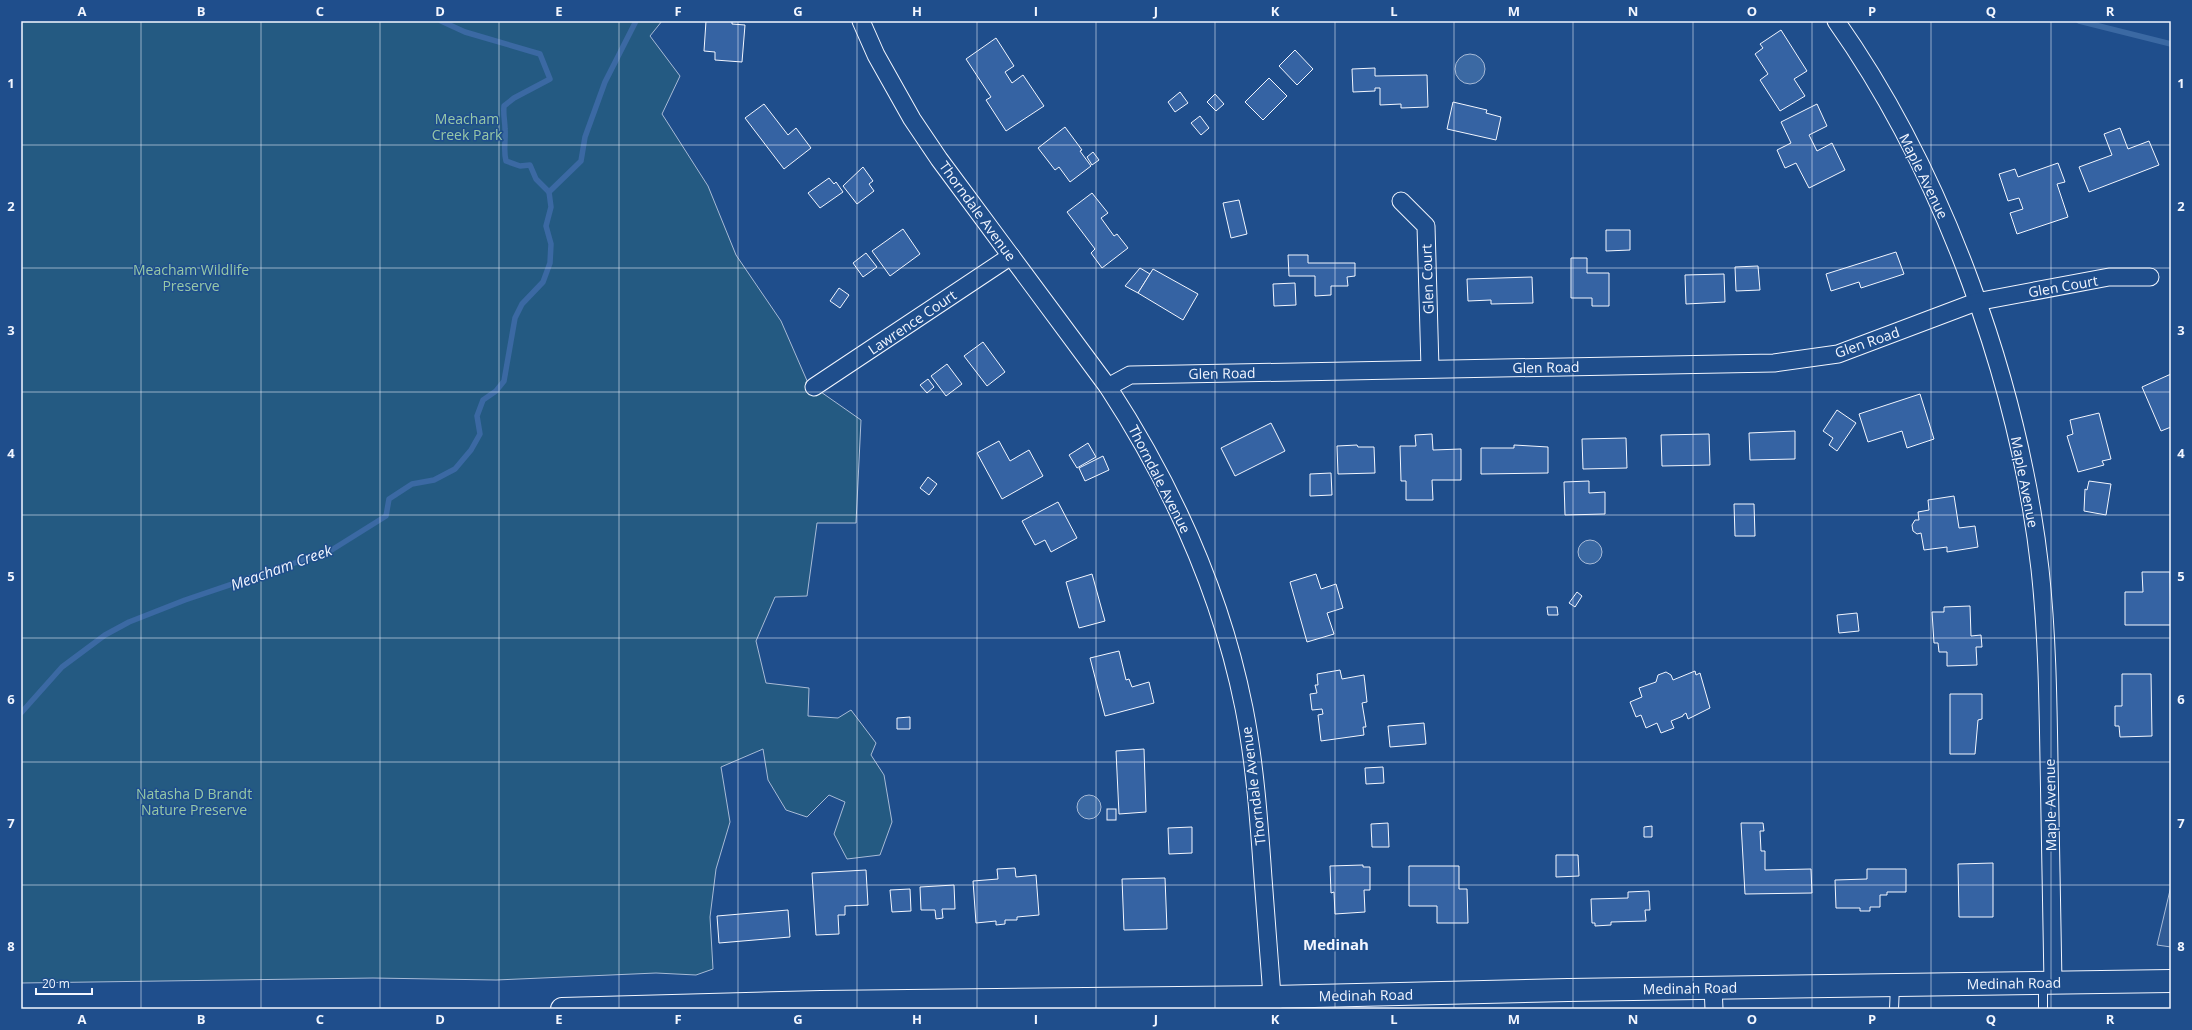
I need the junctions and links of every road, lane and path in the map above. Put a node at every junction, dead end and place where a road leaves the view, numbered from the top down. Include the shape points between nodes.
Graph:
1 (861, 21) edge
2 (1836, 21) edge
3 (1401, 200) dead end
4 (1011, 256) junction
5 (2150, 277) dead end
6 (1976, 302) junction
7 (1430, 368) junction
8 (814, 387) dead end
9 (1108, 387) junction
10 (2171, 981) edge
11 (2048, 983) junction
12 (1895, 985) junction
13 (1713, 988) junction
14 (1272, 1003) edge
15 (1088, 1004) edge
16 (974, 1005) edge
17 (821, 1006) edge
18 (562, 1009) edge
19 (1714, 1009) edge
20 (1894, 1009) edge
21 (2043, 1009) edge

1 - 4 street, Thorndale Avenue via 876,55 912,119 939,160
2 - 6 street, Maple Avenue via 1880,90 1922,169 1959,252
3 - 7 street, Glen Court via 1426,226
4 - 8 street, Lawrence Court
4 - 9 street, Thorndale Avenue
5 - 6 street, Glen Court via 2108,277
6 - 7 street, Glen Road via 1838,354 1774,363
6 - 11 street, Maple Avenue via 1994,352 2019,442 2040,569 2047,670
7 - 9 street, Glen Road via 1130,375
9 - 14 street, Thorndale Avenue via 1152,458 1170,494 1202,566 1226,639 1244,708 1257,795
10 - 11 main road, Medinah Road
11 - 12 main road, Medinah Road
11 - 21 lane
12 - 13 main road, Medinah Road
12 - 20 lane
13 - 14 main road, Medinah Road
13 - 19 street
14 - 15 main road, Medinah Road
15 - 16 main road, Medinah Road
16 - 17 main road, Medinah Road
17 - 18 main road, Medinah Road

